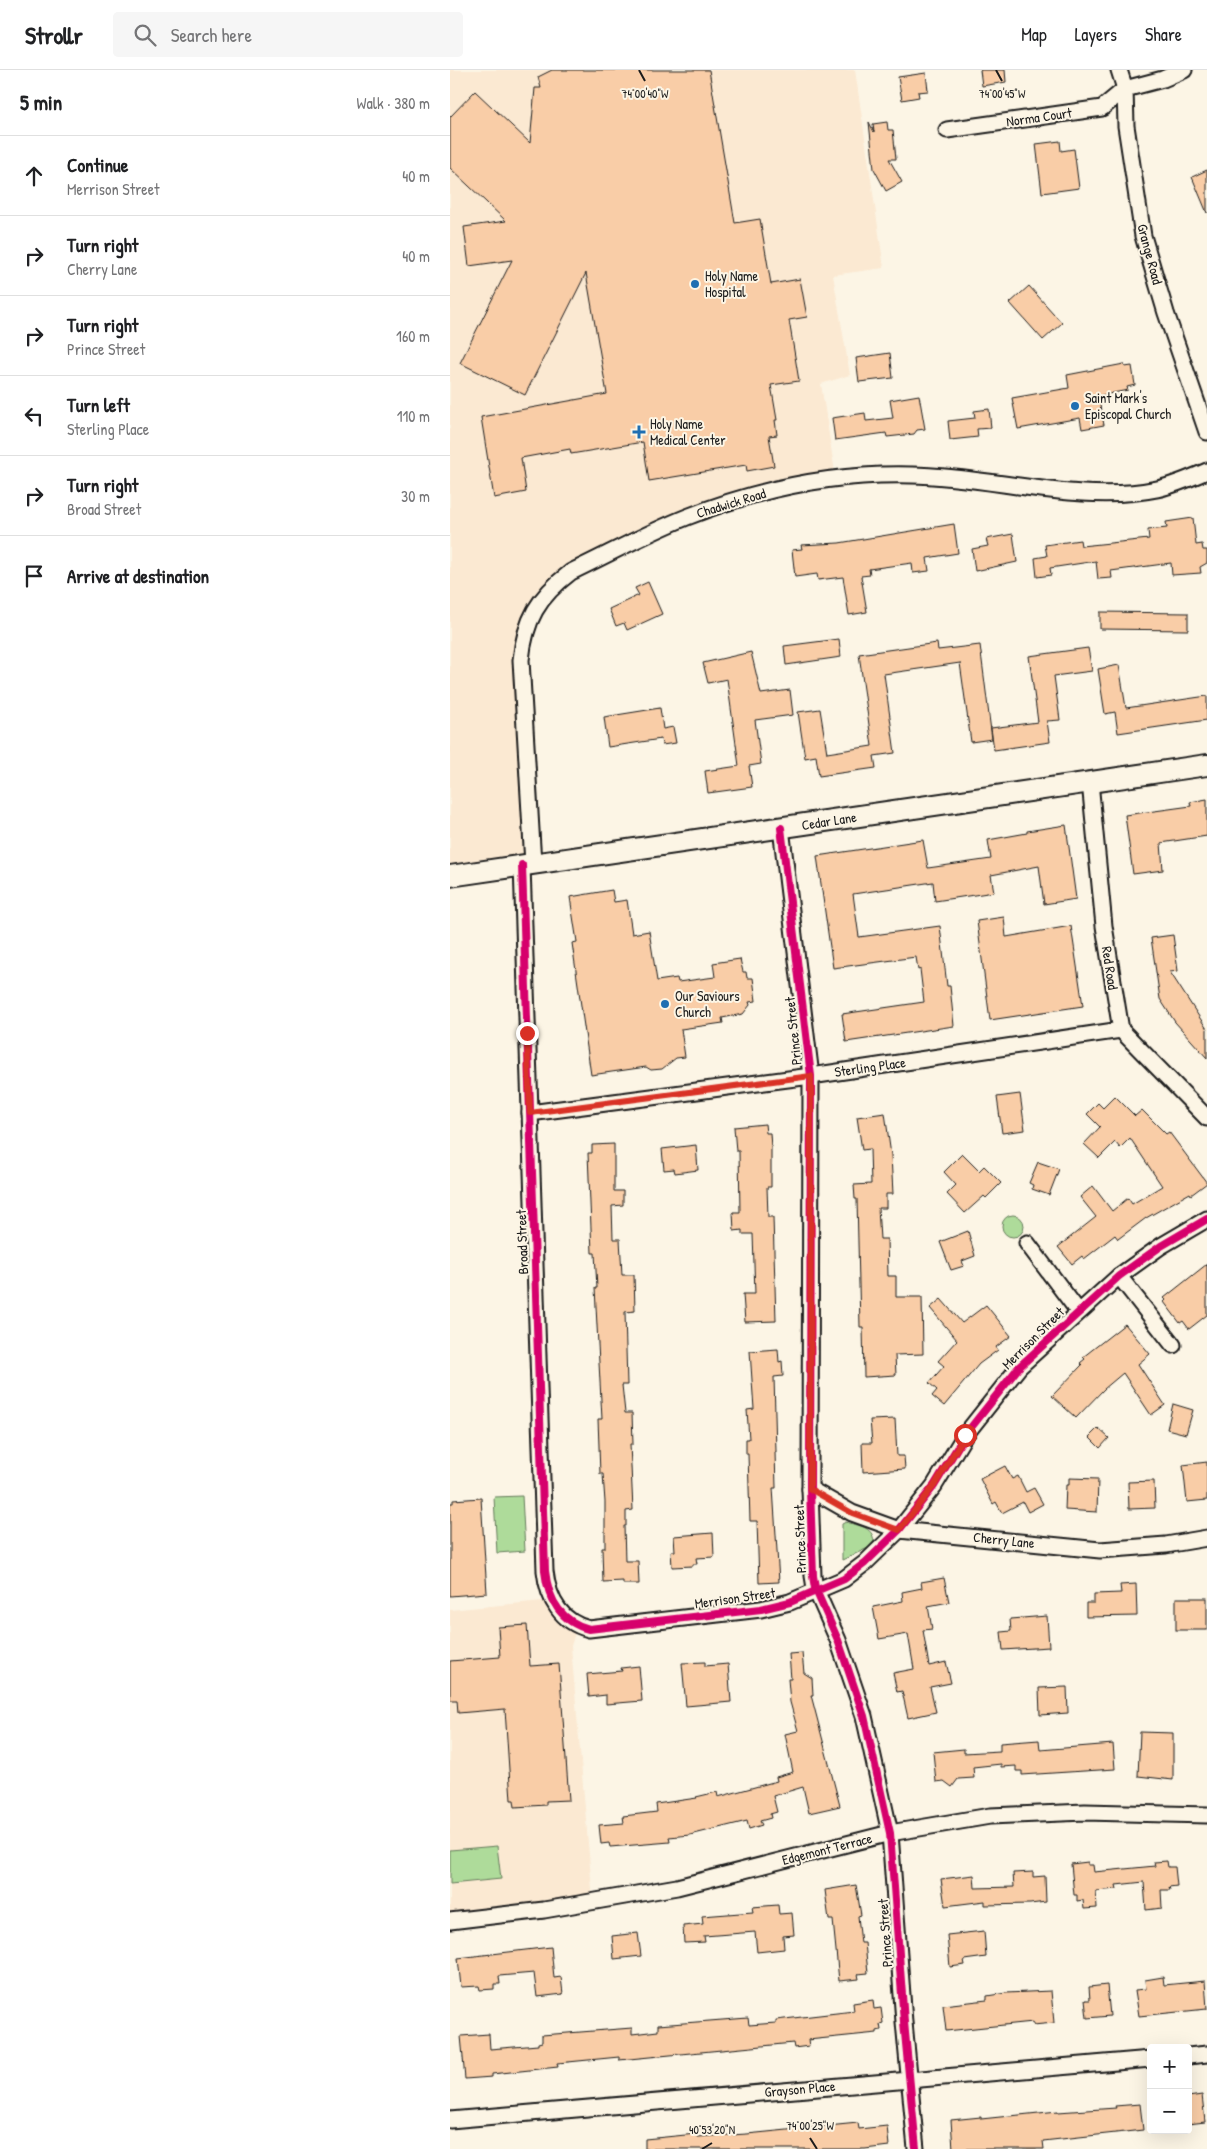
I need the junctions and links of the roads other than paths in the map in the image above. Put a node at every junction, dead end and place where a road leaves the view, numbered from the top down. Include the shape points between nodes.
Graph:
1 (1119, 70) edge
2 (1184, 70) edge
3 (1125, 89) junction
4 (947, 130) dead end
5 (1207, 432) edge
6 (1207, 471) edge
7 (1207, 764) edge
8 (1090, 782) junction
9 (781, 828) junction
10 (528, 864) junction
11 (450, 876) edge
12 (1121, 1030) junction
13 (811, 1076) junction
14 (530, 1113) junction
15 (1207, 1118) edge
16 (1207, 1219) edge
17 (1027, 1243) dead end
18 (1118, 1276) junction
19 (1078, 1311) junction
20 (1173, 1345) dead end
21 (810, 1489) junction
22 (899, 1530) junction
23 (1207, 1538) edge
24 (816, 1590) junction
25 (564, 1617) joint
26 (1207, 1815) edge
27 (890, 1833) junction
28 (450, 1921) edge
29 (1207, 2054) edge
30 (1192, 2056) edge
31 (1147, 2059) edge
32 (910, 2079) junction
33 (450, 2120) edge
34 (916, 2149) edge

1 - 3 street, Grange Road
2 - 3 street
3 - 4 street, Norma Court via 1102,108
3 - 5 street, Grange Road via 1126,126 1143,236
6 - 10 street, Chadwick Road via 1183,482 1128,492 1062,491 963,477 912,475 819,481 718,505 570,572 542,598 523,638
7 - 8 main road, Cedar Lane
8 - 9 main road, Cedar Lane
8 - 12 street, Red Road via 1104,926
9 - 10 main road, Cedar Lane
9 - 13 street, Prince Street
10 - 11 main road, Cedar Lane
10 - 14 street, Broad Street
12 - 13 street, Sterling Place
12 - 15 street
13 - 14 street, Sterling Place
13 - 21 street, Prince Street
14 - 25 street, Broad Street via 545,1571 552,1600
16 - 18 street, Merrison Street via 1160,1246
17 - 19 street
18 - 19 street, Merrison Street
18 - 20 street
19 - 22 street, Merrison Street via 1019,1367 965,1435 934,1486
21 - 22 street, Cherry Lane via 852,1513
21 - 24 street, Prince Street
22 - 23 street, Cherry Lane via 1100,1550
22 - 24 street, Merrison Street via 844,1580
24 - 25 street, Merrison Street via 790,1602 761,1609 608,1627 589,1629
24 - 27 street, Prince Street via 838,1640 864,1716
26 - 27 street, Edgemont Terrace via 1085,1812 990,1816
27 - 28 street, Edgemont Terrace via 677,1886 544,1910
27 - 32 street, Prince Street
29 - 30 street
31 - 32 street, Grayson Place
32 - 33 street, Grayson Place
32 - 34 street, Prince Street

